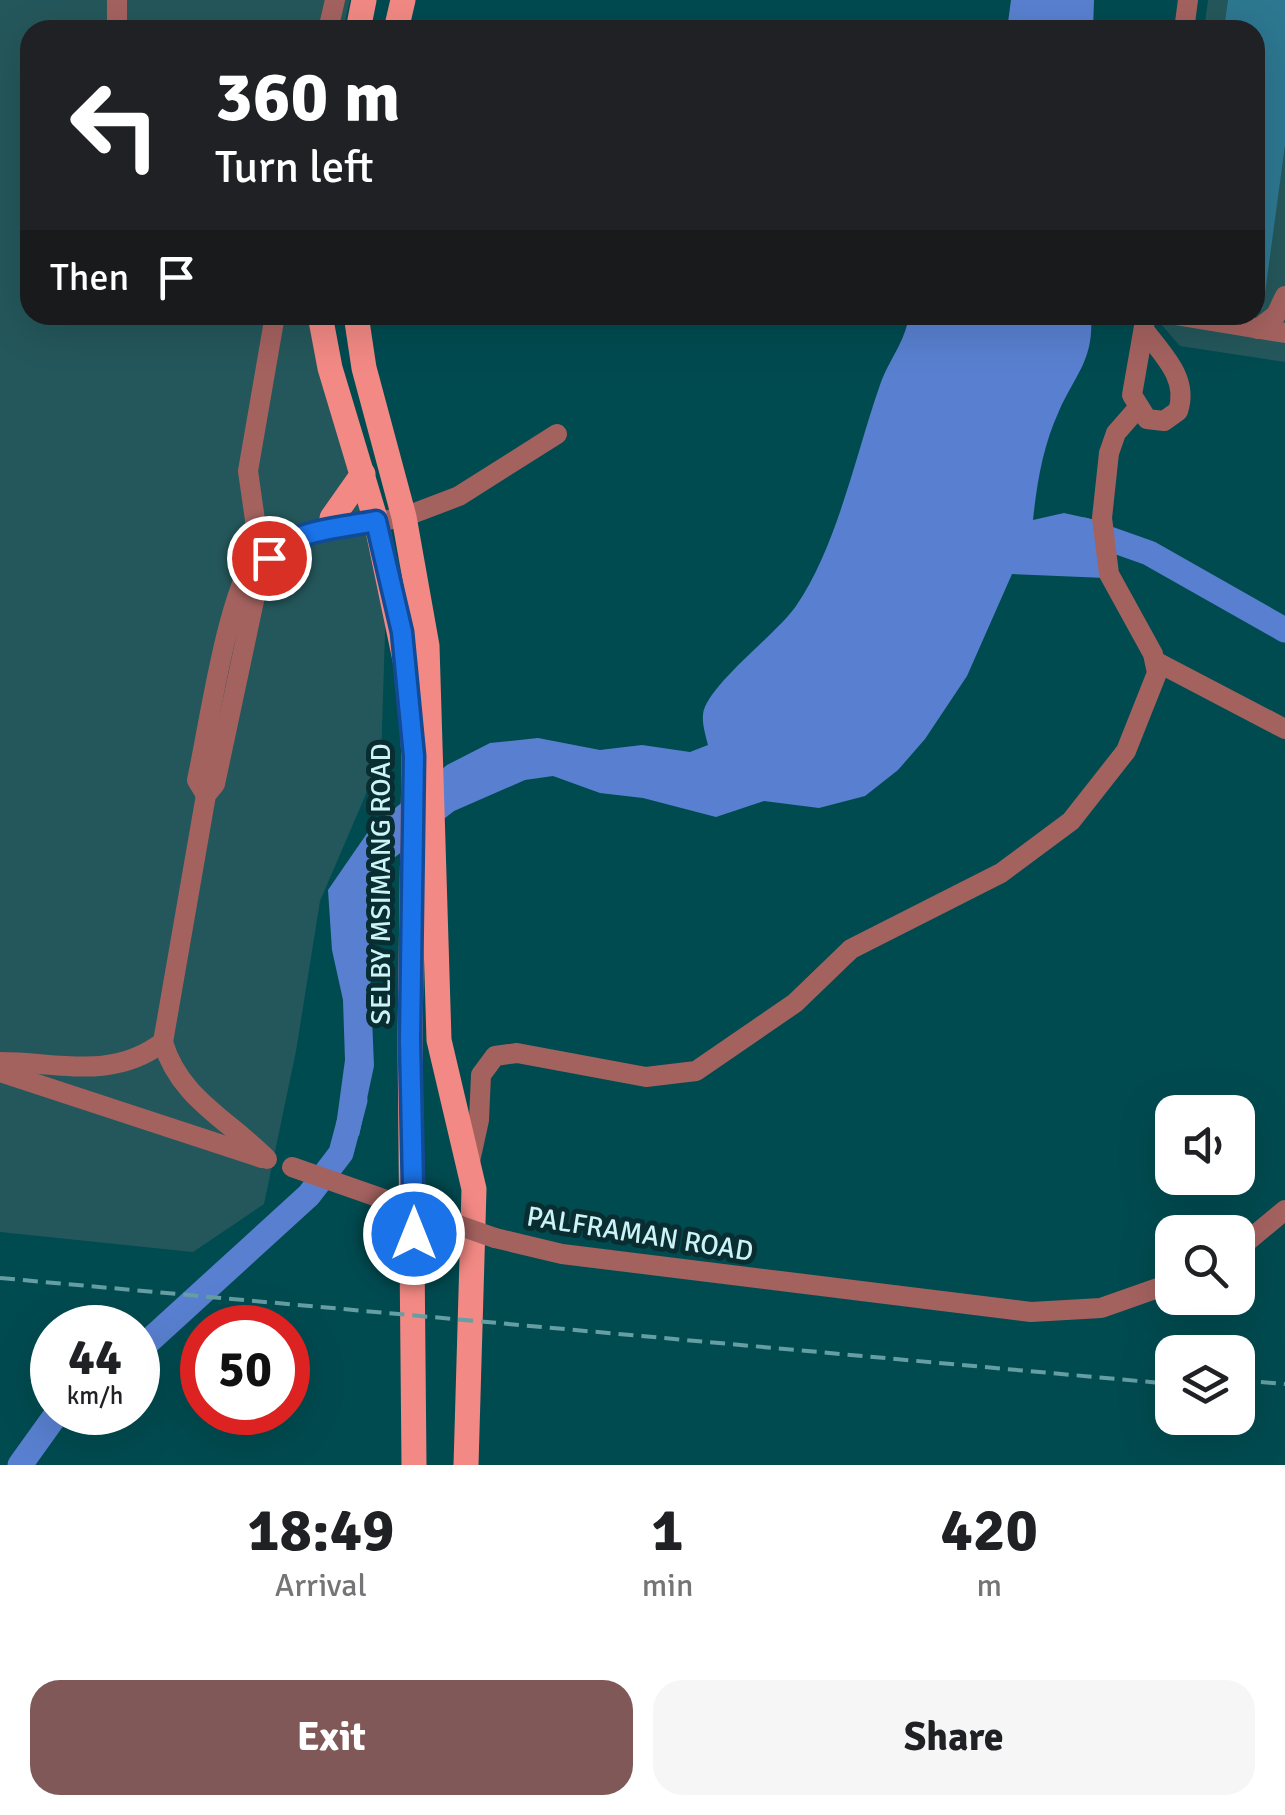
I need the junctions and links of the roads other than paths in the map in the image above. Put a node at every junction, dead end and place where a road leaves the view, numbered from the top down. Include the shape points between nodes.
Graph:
1 (1285, 296) edge
2 (1265, 324) edge
3 (273, 325) edge
4 (322, 325) edge
5 (358, 325) edge
6 (1146, 325) edge
7 (1147, 325) edge
8 (1230, 325) edge
9 (1264, 325) edge
10 (1258, 330) junction
11 (1285, 334) edge
12 (1137, 409) junction
13 (557, 434) dead end
14 (363, 474) junction
15 (388, 514) junction
16 (332, 518) junction
17 (259, 548) junction
18 (1155, 661) junction
19 (1285, 729) edge
20 (423, 750) junction
21 (206, 795) junction
22 (423, 855) junction
23 (162, 1042) junction
24 (0, 1062) edge
25 (0, 1072) edge
26 (267, 1159) junction
27 (470, 1161) junction
28 (1285, 1210) edge
29 (1255, 1235) edge
30 (1155, 1289) edge
31 (414, 1465) edge
32 (466, 1465) edge

1 - 2 lane
3 - 17 lane via 248,470
4 - 14 main road, SELBY MSIMANG ROAD
5 - 15 main road, SELBY MSIMANG ROAD
6 - 12 lane via 1132,382
7 - 12 lane via 1177,376 1181,401 1164,421 1147,420
8 - 10 lane
9 - 10 lane
10 - 11 lane
12 - 18 lane via 1109,453 1102,518 1116,592
13 - 15 lane via 468,492
14 - 15 main road, SELBY MSIMANG ROAD
14 - 16 main road
15 - 16 lane
15 - 20 main road, SELBY MSIMANG ROAD via 391,585
15 - 20 main road, SELBY MSIMANG ROAD via 423,609
15 - 21 lane via 297,537 269,558 252,605 215,784
16 - 17 lane via 283,532
17 - 21 lane via 246,570 197,780
18 - 19 lane
18 - 27 lane via 1155,683 1117,764 1071,821 1020,862 850,949 795,1002 696,1071 646,1077 495,1056 481,1075
20 - 22 main road, SELBY MSIMANG ROAD
21 - 23 lane
22 - 27 main road, SELBY MSIMANG ROAD via 440,1040
22 - 31 main road, SELBY MSIMANG ROAD via 410,1040
23 - 24 lane via 116,1066
23 - 26 lane via 189,1092
25 - 26 lane, PALFRAMAN ROAD
26 - 30 lane, PALFRAMAN ROAD, bridge via 495,1238 562,1254 1031,1312 1102,1308
27 - 32 main road, SELBY MSIMANG ROAD
28 - 29 lane

